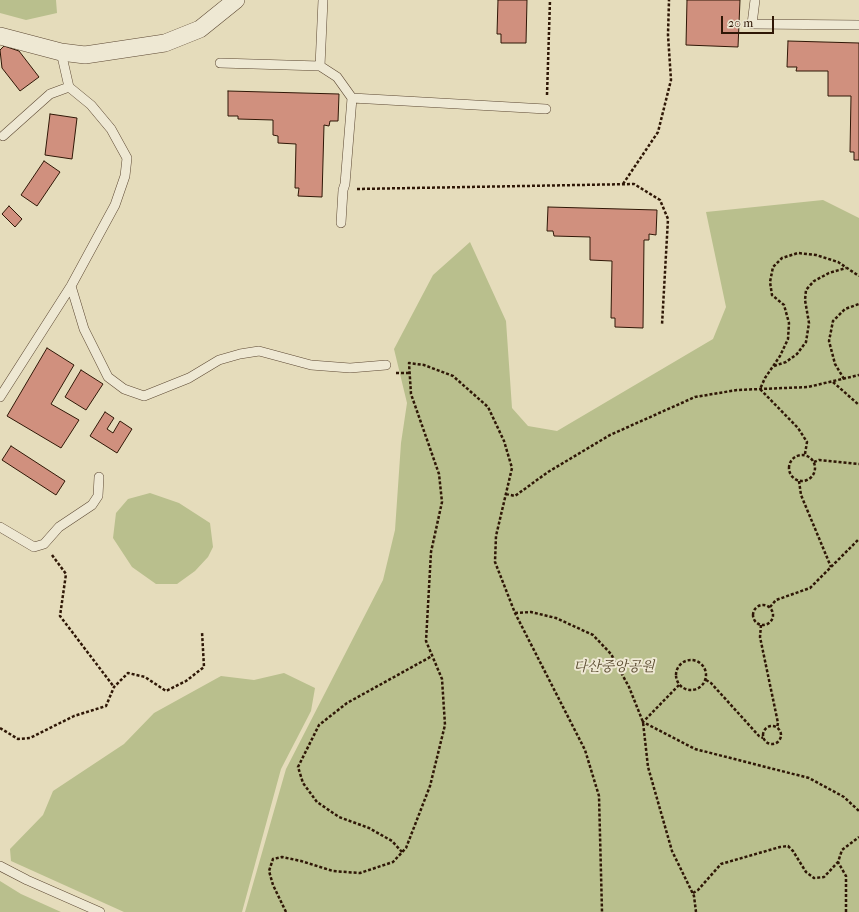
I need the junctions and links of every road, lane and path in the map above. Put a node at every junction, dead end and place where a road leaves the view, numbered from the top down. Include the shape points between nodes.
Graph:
1 (236, 0) edge
2 (323, 0) edge
3 (550, 0) edge
4 (669, 0) edge
5 (754, 0) edge
6 (859, 25) edge
7 (0, 36) edge
8 (61, 52) junction
9 (220, 63) dead end
10 (320, 66) junction
11 (69, 87) junction
12 (352, 98) junction
13 (546, 109) joint
14 (3, 136) dead end
15 (623, 184) junction
16 (343, 190) junction
17 (341, 223) dead end
18 (846, 267) junction
19 (859, 276) edge
20 (71, 286) junction
21 (859, 304) edge
22 (662, 325) dead end
23 (386, 365) dead end
24 (773, 366) junction
25 (859, 375) edge
26 (844, 379) junction
27 (833, 381) junction
28 (760, 389) junction
29 (0, 397) edge
30 (859, 404) edge
31 (805, 454) junction
32 (814, 462) junction
33 (859, 464) edge
34 (99, 477) dead end
35 (799, 481) junction
36 (506, 494) junction
37 (0, 527) edge
38 (859, 539) edge
39 (44, 544) junction
40 (831, 567) junction
41 (770, 607) junction
42 (515, 613) junction
43 (761, 625) junction
44 (202, 632) dead end
45 (432, 656) junction
46 (706, 680) junction
47 (679, 685) junction
48 (114, 687) junction
49 (643, 722) junction
50 (0, 728) edge
51 (777, 728) junction
52 (763, 738) junction
53 (859, 811) edge
54 (859, 837) edge
55 (402, 852) junction
56 (838, 862) junction
57 (0, 866) edge
58 (693, 893) junction
59 (100, 912) edge
60 (286, 912) edge
61 (602, 912) edge
62 (696, 912) edge
63 (846, 912) edge

1 - 8 street via 200,28 165,43 85,55
2 - 10 lane
3 - 13 path
4 - 15 path via 671,80 658,132
5 - 6 lane via 752,24
7 - 8 street
8 - 11 lane
9 - 10 lane
10 - 12 lane via 337,77
11 - 14 lane via 50,94
11 - 20 lane via 91,105 111,129 127,158 125,176 115,205
12 - 13 lane
12 - 16 lane
15 - 16 path
15 - 22 path via 634,184 660,200 668,219
16 - 17 lane
18 - 19 path
18 - 24 path via 814,281 806,290 809,323 806,342 786,362
18 - 24 path via 816,255 798,253 782,258 773,267 770,282 772,294 784,305 789,323 788,340
20 - 23 lane via 84,329 108,377 124,389 144,396 189,378 219,360 258,351 311,365 350,368
20 - 29 lane
21 - 26 path via 845,309 833,321 830,334 829,341 835,364
24 - 28 path
25 - 26 path
26 - 27 path
27 - 28 path via 808,387
27 - 30 path
28 - 31 path via 798,428 807,442
28 - 36 path via 695,397 610,435 548,472 515,496
31 - 32 path
31 - 35 path via 792,458 788,467 791,476
32 - 33 path via 819,460
32 - 35 path via 814,474 808,480
34 - 39 lane via 98,496 92,505 59,527
35 - 40 path via 801,495
36 - 42 path via 496,536 495,562
36 - 45 path via 512,468 504,440 488,407 453,376 424,365 409,363 411,394 439,474 442,502 430,559 426,641
37 - 39 lane via 34,547
38 - 40 path
39 - 48 path via 66,574 60,616
40 - 41 path via 810,588 776,600
41 - 43 path via 772,619 769,623
41 - 43 path via 761,605 754,610 754,619
42 - 49 path via 531,612 556,618 593,635 611,654 629,687
42 - 61 path via 585,750 599,796
43 - 51 path via 760,637
44 - 48 path via 204,666 186,681 166,692 145,677 128,673
45 - 55 path via 442,679 445,725 430,786 406,848
45 - 55 path via 347,703 319,726 298,767 303,783 317,802 339,817 369,828 392,841
46 - 47 path via 697,690 690,691
46 - 47 path via 704,666 692,660 685,661 676,671
46 - 52 path
47 - 49 path
48 - 50 path via 106,706 74,716 30,738 18,739
49 - 53 path via 695,749 809,778 844,797
49 - 58 path via 648,767 672,851
51 - 52 path via 768,726
51 - 52 path via 780,732 775,743
54 - 56 path via 842,850
55 - 60 path via 393,862 360,873 333,871 282,857 273,859 269,871
56 - 58 path via 824,877 814,878 806,872 788,846 780,847 721,864
56 - 63 path via 846,876
57 - 59 lane
58 - 62 path

